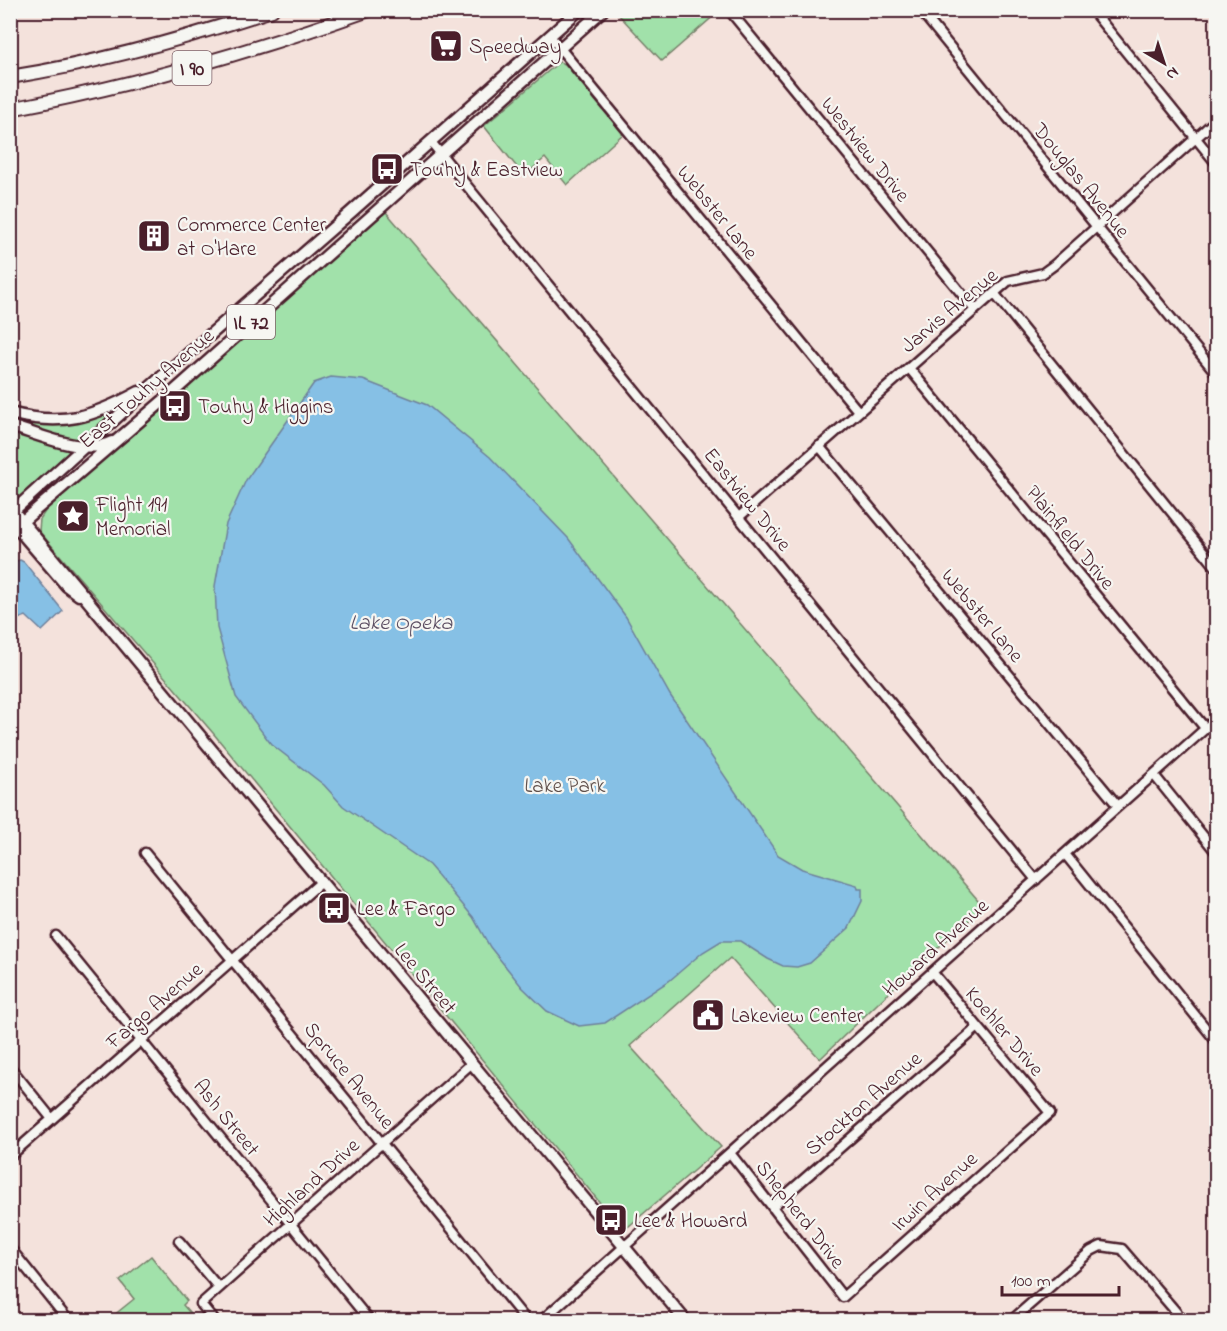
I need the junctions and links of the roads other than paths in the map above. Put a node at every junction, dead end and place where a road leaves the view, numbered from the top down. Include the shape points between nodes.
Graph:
1 (272, 10) edge
2 (369, 10) edge
3 (579, 10) edge
4 (603, 10) edge
5 (729, 10) edge
6 (920, 10) edge
7 (1092, 10) edge
8 (550, 36) junction
9 (561, 50) junction
10 (10, 77) edge
11 (10, 109) edge
12 (1216, 120) edge
13 (1196, 138) junction
14 (431, 142) junction
15 (441, 154) junction
16 (1216, 164) edge
17 (1097, 227) junction
18 (994, 293) junction
19 (975, 310) junction
20 (909, 368) junction
21 (1216, 373) edge
22 (157, 381) junction
23 (858, 411) junction
24 (10, 413) edge
25 (10, 426) edge
26 (122, 436) junction
27 (819, 446) junction
28 (84, 448) junction
29 (739, 517) junction
30 (14, 519) edge
31 (1216, 567) edge
32 (1216, 719) edge
33 (1206, 729) junction
34 (1154, 775) junction
35 (1119, 806) junction
36 (1216, 852) edge
37 (145, 853) dead end
38 (1065, 854) junction
39 (1036, 880) junction
40 (321, 882) junction
41 (56, 936) dead end
42 (232, 960) junction
43 (933, 973) junction
44 (978, 1027) junction
45 (141, 1040) junction
46 (1216, 1041) edge
47 (472, 1063) junction
48 (10, 1067) edge
49 (1050, 1113) joint
50 (52, 1119) junction
51 (382, 1144) junction
52 (730, 1153) junction
53 (10, 1156) edge
54 (772, 1207) junction
55 (291, 1224) junction
56 (179, 1241) dead end
57 (625, 1247) junction
58 (10, 1248) edge
59 (219, 1288) junction
60 (843, 1297) joint
61 (68, 1320) edge
62 (214, 1320) edge
63 (369, 1320) edge
64 (526, 1320) edge
65 (542, 1320) edge
66 (686, 1320) edge
67 (1012, 1320) edge
68 (1183, 1320) edge

1 - 10 highway, I 90 via 132,51
2 - 11 highway, I 90 via 205,64
3 - 8 main road, East Touhy Avenue
4 - 9 main road, East Touhy Avenue / IL 72
5 - 19 street, Westview Drive
6 - 17 street, Douglas Avenue
7 - 13 street
8 - 9 street, Webster Lane
8 - 14 main road, East Touhy Avenue
9 - 15 main road, East Touhy Avenue / IL 72
9 - 23 street, Webster Lane
12 - 13 street, Jarvis Avenue
13 - 16 street
13 - 17 street, Jarvis Avenue
14 - 15 street, Eastview Drive
14 - 22 main road, East Touhy Avenue
15 - 26 main road, East Touhy Avenue / IL 72
15 - 29 street, Eastview Drive
17 - 18 street, Jarvis Avenue via 1043,273 1008,281
17 - 21 street, Douglas Avenue
18 - 19 street, Jarvis Avenue
18 - 31 street
19 - 20 street, Jarvis Avenue
20 - 23 street, Jarvis Avenue
20 - 33 street, Plainfield Drive
22 - 24 main road via 88,416 64,420
22 - 28 main road, East Touhy Avenue
23 - 27 street, Jarvis Avenue
25 - 28 main road, IL 72
26 - 28 main road, IL 72 via 108,444
26 - 30 main road, East Touhy Avenue
27 - 29 street, Jarvis Avenue
27 - 35 street, Webster Lane
28 - 30 main road, East Touhy Avenue
29 - 39 street, Eastview Drive
30 - 40 main road, Lee Street
32 - 33 street, Howard Avenue
33 - 34 street, Howard Avenue
34 - 35 street, Howard Avenue
34 - 36 street
35 - 38 street, Howard Avenue
37 - 42 street, Spruce Avenue
38 - 39 street, Howard Avenue
38 - 46 street
39 - 43 street, Howard Avenue
40 - 42 street, Fargo Avenue
40 - 47 main road, Lee Street
41 - 45 street, Ash Street
42 - 45 street, Fargo Avenue
42 - 51 street, Spruce Avenue
43 - 44 street, Koehler Drive
43 - 52 street, Howard Avenue
44 - 49 street, Koehler Drive
44 - 54 street, Stockton Avenue
45 - 50 street, Fargo Avenue
45 - 55 street, Ash Street
47 - 51 street, Highland Drive
47 - 57 main road, Lee Street
48 - 50 street
49 - 60 street, Irwin Avenue
50 - 53 street, Fargo Avenue
51 - 55 street, Highland Drive
51 - 64 street, Spruce Avenue
52 - 54 street, Shepherd Drive
52 - 57 street, Howard Avenue
54 - 60 street, Shepherd Drive
55 - 59 street, Highland Drive
55 - 63 street, Ash Street
56 - 59 street
57 - 65 street, Howard Avenue
57 - 66 main road, Lee Street
58 - 61 street
59 - 62 street, Highland Drive via 201,1304
67 - 68 street via 1101,1246 1122,1249

